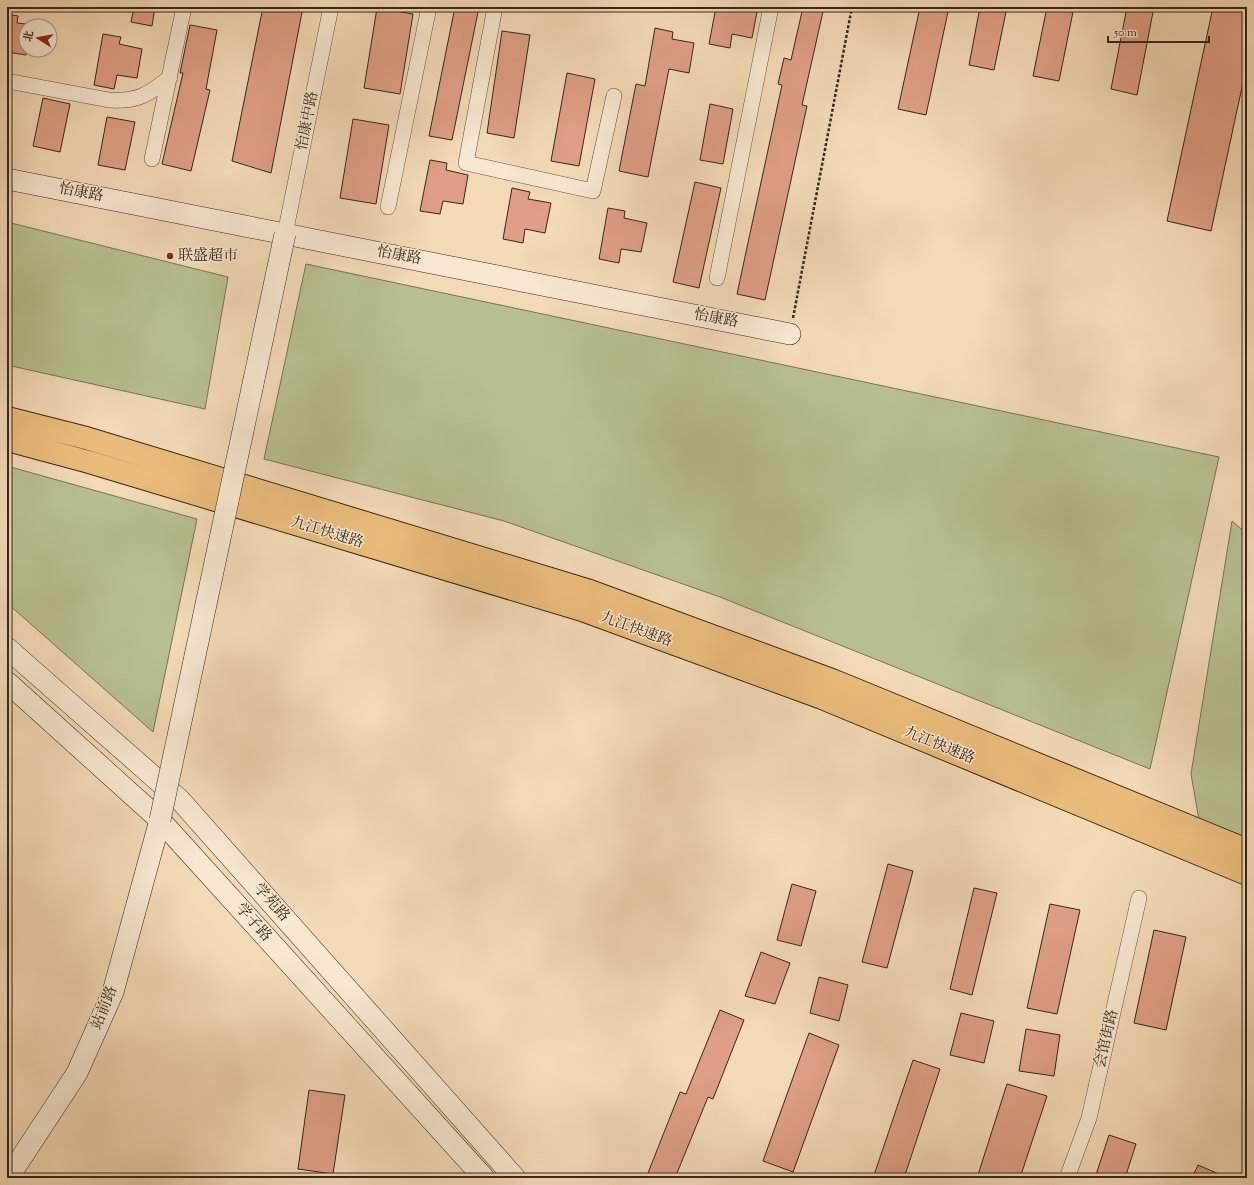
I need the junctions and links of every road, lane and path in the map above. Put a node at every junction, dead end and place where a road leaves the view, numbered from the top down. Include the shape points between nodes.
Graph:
1 (184, 7) edge
2 (331, 7) edge
3 (429, 7) edge
4 (495, 7) edge
5 (772, 7) edge
6 (852, 7) edge
7 (170, 77) junction
8 (7, 81) edge
9 (614, 96) dead end
10 (152, 159) dead end
11 (7, 179) edge
12 (388, 207) dead end
13 (285, 234) junction
14 (717, 278) dead end
15 (790, 334) joint
16 (7, 418) edge
17 (7, 440) edge
18 (7, 648) edge
19 (7, 682) edge
20 (160, 820) junction
21 (1247, 850) edge
22 (1247, 874) edge
23 (1138, 898) dead end
24 (8, 1178) edge
25 (484, 1178) edge
26 (515, 1178) edge
27 (1067, 1178) edge

1 - 7 street
2 - 13 street, 怡康中路
3 - 12 street
4 - 9 street via 466,163 593,191
5 - 14 street
6 - 15 path
7 - 8 street via 140,98 123,101
7 - 10 street
11 - 13 street, 怡康路
13 - 15 street, 怡康路
13 - 20 street, 站前路, bridge
16 - 21 highway, 九江快速路 via 86,438 590,591 832,680
17 - 22 highway, 九江快速路 via 97,464 582,610 822,698
18 - 26 street, 学苑路 via 180,800
19 - 20 street, 学子路
20 - 24 street, 站前路 via 113,992 77,1073
20 - 25 street, 学子路
23 - 27 street, 会馆街路 via 1089,1118

